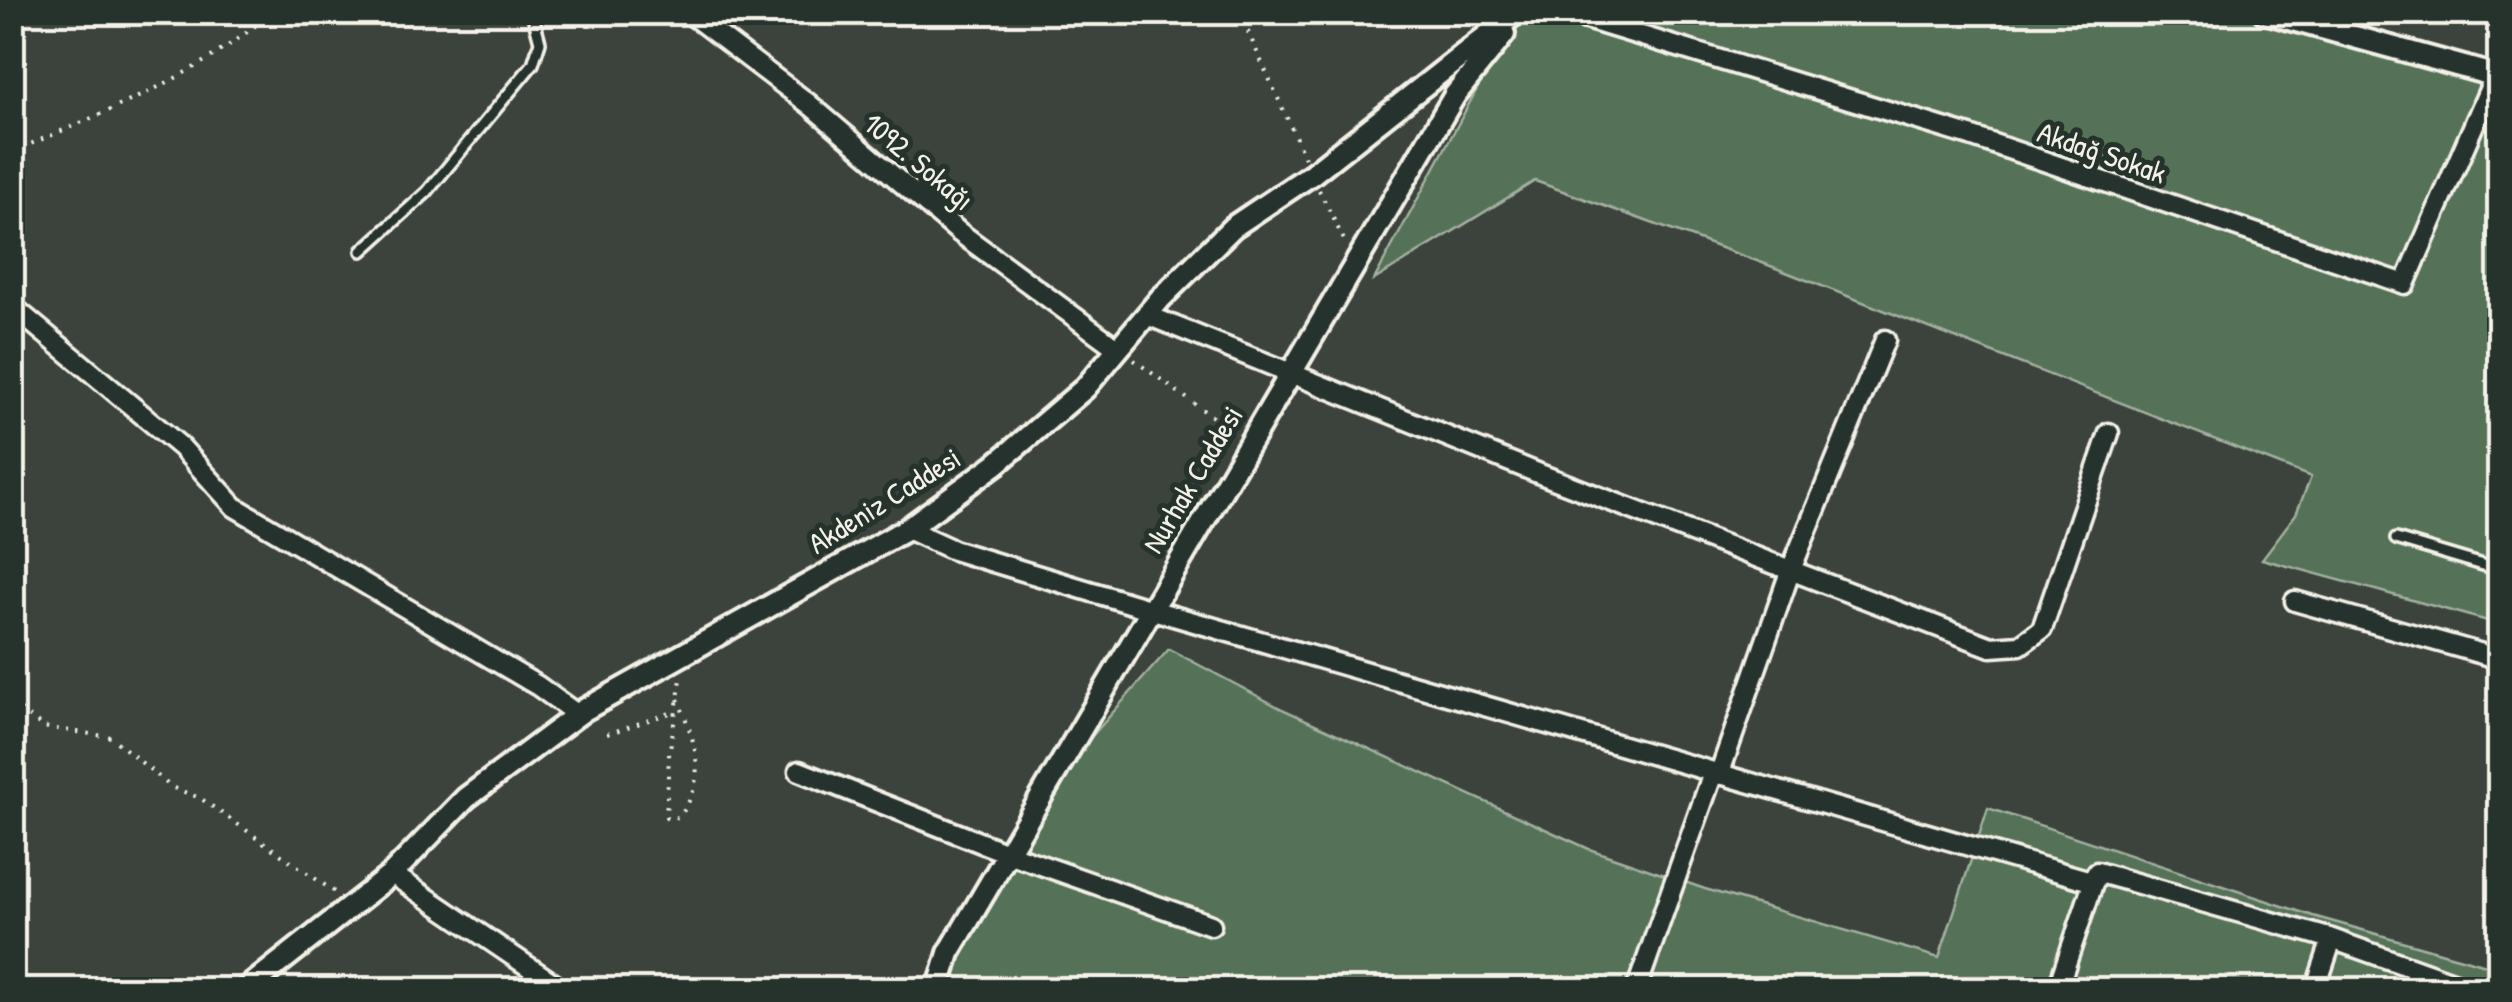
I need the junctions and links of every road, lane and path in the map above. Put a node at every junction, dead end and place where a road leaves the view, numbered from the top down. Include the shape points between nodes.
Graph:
1 (272, 12) edge
2 (532, 12) edge
3 (688, 12) edge
4 (1239, 12) edge
5 (1519, 12) edge
6 (1562, 12) edge
7 (2266, 13) edge
8 (2497, 76) edge
9 (12, 152) edge
10 (1312, 174) junction
11 (362, 251) dead end
12 (1355, 262) junction
13 (12, 306) edge
14 (1147, 315) junction
15 (1885, 340) dead end
16 (1118, 348) junction
17 (1289, 375) junction
18 (2110, 432) dead end
19 (1249, 444) junction
20 (907, 529) junction
21 (2396, 539) dead end
22 (2500, 570) edge
23 (1790, 572) junction
24 (2295, 601) dead end
25 (1149, 609) junction
26 (2500, 659) edge
27 (12, 703) edge
28 (676, 711) junction
29 (578, 714) junction
30 (607, 734) dead end
31 (799, 771) dead end
32 (1716, 774) junction
33 (1007, 853) junction
34 (392, 874) junction
35 (2094, 882) junction
36 (352, 904) junction
37 (1211, 926) dead end
38 (2332, 939) junction
39 (246, 990) edge
40 (563, 990) edge
41 (938, 990) edge
42 (1636, 990) edge
43 (2056, 990) edge
44 (2315, 990) edge
45 (2475, 990) edge

1 - 9 path via 226,52 178,79
2 - 11 lane via 540,42 533,64 427,192
3 - 16 street, 1092. Sokağı via 960,232
4 - 10 path
5 - 10 street, Akdeniz Caddesi
5 - 12 street, Nurhak Caddesi via 1455,95
6 - 8 street, Akdağ Sokak via 1970,136 2405,284
7 - 8 street
10 - 12 path
10 - 14 street, Akdeniz Caddesi via 1234,227
12 - 17 street, Nurhak Caddesi
13 - 29 street via 181,447 235,506
14 - 16 street, Akdeniz Caddesi
14 - 17 street
15 - 23 street
16 - 19 path
16 - 20 street, Akdeniz Caddesi via 1085,388
17 - 19 street, Nurhak Caddesi
17 - 23 street
18 - 23 street via 2042,630 2030,641 1991,646
19 - 25 street, Nurhak Caddesi
20 - 25 street via 953,550
20 - 29 street, Akdeniz Caddesi
21 - 22 lane
23 - 32 street
24 - 26 street
25 - 32 street
25 - 33 street, Nurhak Caddesi
27 - 36 path via 42,727 111,736 171,787 200,798
28 - 28 path via 669,755 670,819 684,811 698,771 678,699
28 - 30 path
29 - 34 street, Akdeniz Caddesi via 466,798
31 - 33 street
32 - 35 street
32 - 42 street
33 - 37 street
33 - 41 street, Nurhak Caddesi via 949,953
34 - 36 street, Akdeniz Caddesi
34 - 40 street
35 - 38 street via 2097,872
35 - 43 street
36 - 39 street, Akdeniz Caddesi
38 - 44 street
38 - 45 street

